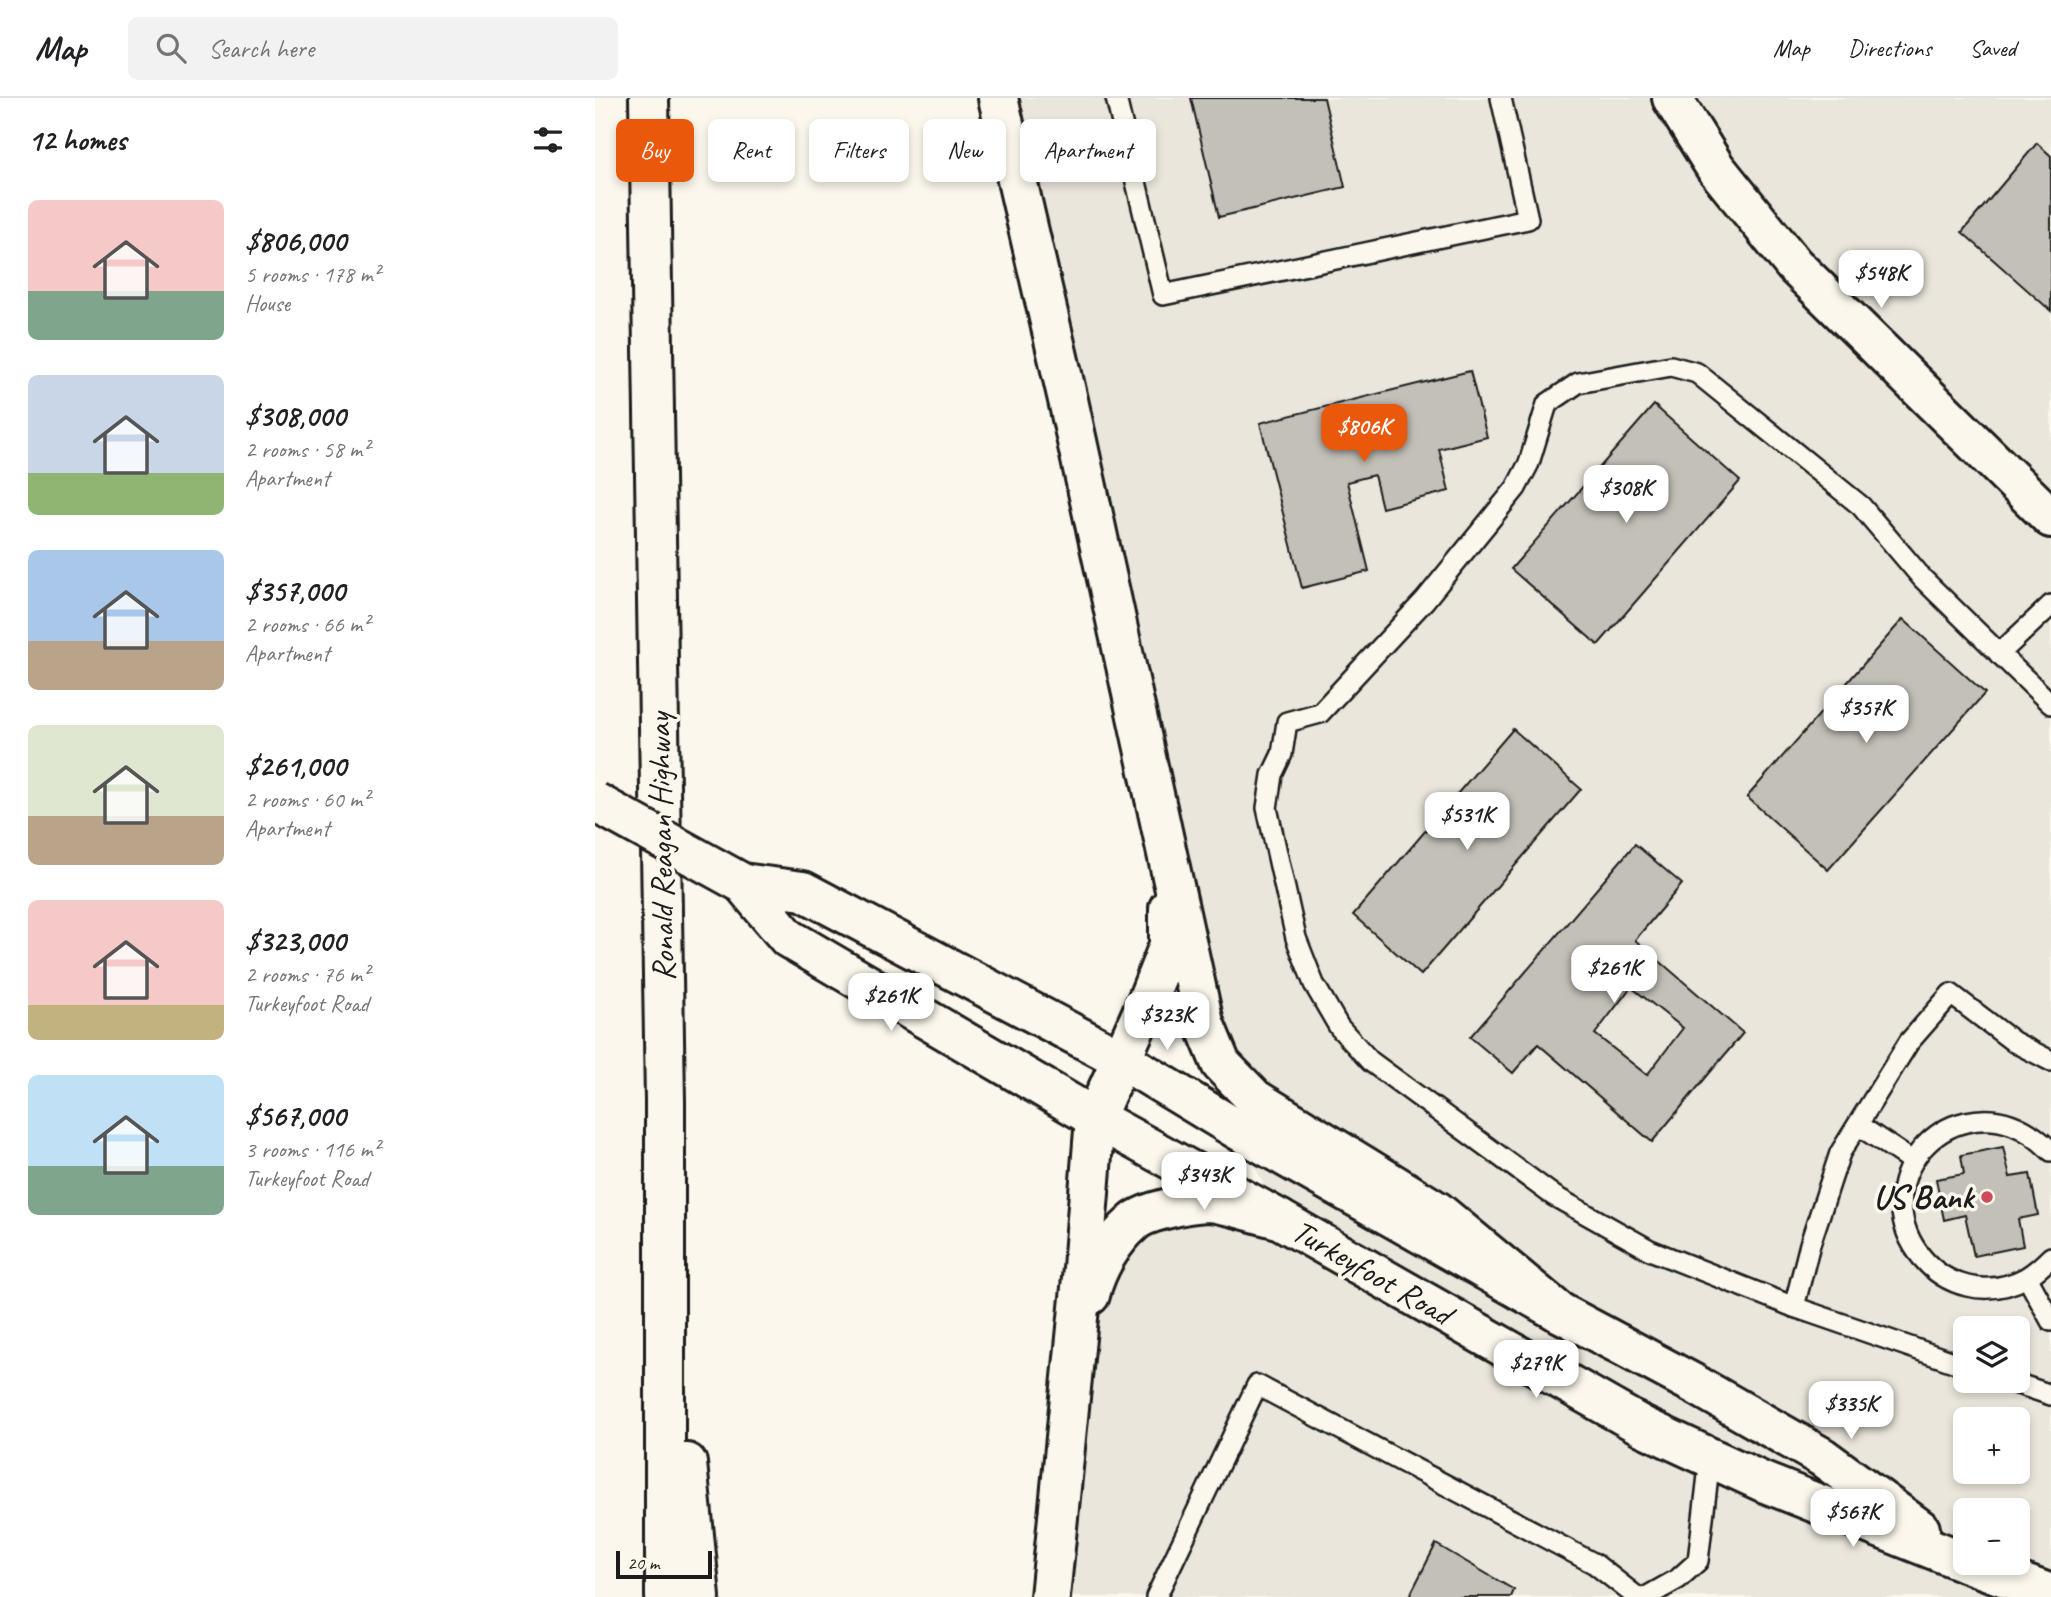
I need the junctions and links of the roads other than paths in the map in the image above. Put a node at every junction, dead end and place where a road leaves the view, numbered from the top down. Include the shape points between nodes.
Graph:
1 (649, 98) edge
2 (999, 98) edge
3 (1116, 98) edge
4 (1501, 98) edge
5 (1672, 98) edge
6 (2051, 518) edge
7 (2051, 605) edge
8 (1999, 654) junction
9 (2051, 704) edge
10 (595, 802) edge
11 (1170, 868) junction
12 (742, 883) junction
13 (1121, 1059) junction
14 (2051, 1061) edge
15 (1095, 1118) junction
16 (1858, 1125) junction
17 (2051, 1151) edge
18 (1912, 1161) junction
19 (1279, 1219) junction
20 (664, 1230) junction
21 (2051, 1257) edge
22 (2027, 1277) junction
23 (1794, 1307) junction
24 (1559, 1312) junction
25 (2051, 1321) edge
26 (1075, 1351) junction
27 (1953, 1362) edge
28 (2030, 1388) edge
29 (2051, 1395) edge
30 (1710, 1458) junction
31 (1953, 1552) edge
32 (1953, 1557) edge
33 (2001, 1575) edge
34 (2051, 1594) edge
35 (665, 1597) edge
36 (700, 1597) edge
37 (1051, 1597) edge
38 (1156, 1597) edge
39 (1637, 1597) edge
40 (1646, 1597) edge

1 - 20 main road, Ronald Reagan Highway
2 - 11 main road
3 - 4 lane via 1163,295 1528,219
5 - 6 main road via 1715,167 1794,265
7 - 8 lane
8 - 9 lane
8 - 23 lane via 1923,579 1861,506 1697,373 1671,366 1578,383 1547,404 1517,488 1426,600 1320,713 1287,722 1267,808 1296,939 1314,984 1339,1027 1370,1061 1554,1196 1650,1250
10 - 12 main road, Turkeyfoot Road, bridge
11 - 13 main road via 1168,946
11 - 24 main road via 1204,1023 1221,1064 1255,1099 1437,1210
12 - 13 main road, Turkeyfoot Road via 803,891
12 - 15 main road, Turkeyfoot Road via 788,938
13 - 15 main road
13 - 24 main road, Turkeyfoot Road
14 - 16 lane via 2014,1041 1951,994 1909,1042
15 - 19 main road, Turkeyfoot Road
15 - 26 main road
16 - 18 lane
16 - 23 lane via 1840,1153
17 - 18 lane via 2034,1135 2009,1122 1981,1119 1954,1125 1930,1139
18 - 22 lane via 1902,1186 1901,1214 1909,1241 1926,1263 1948,1279 1974,1287 2002,1286
19 - 26 main road via 1208,1202 1173,1207 1135,1220 1114,1244 1094,1279
19 - 30 main road, Turkeyfoot Road via 1644,1427
20 - 35 main road, Ronald Reagan Highway
20 - 36 main road
21 - 22 lane
22 - 25 lane
23 - 27 lane
24 - 31 main road, Turkeyfoot Road via 1822,1457
26 - 37 main road
28 - 29 lane
30 - 32 main road, Turkeyfoot Road
30 - 40 lane via 1699,1561
33 - 34 main road, Turkeyfoot Road
38 - 39 lane via 1257,1385 1595,1564

